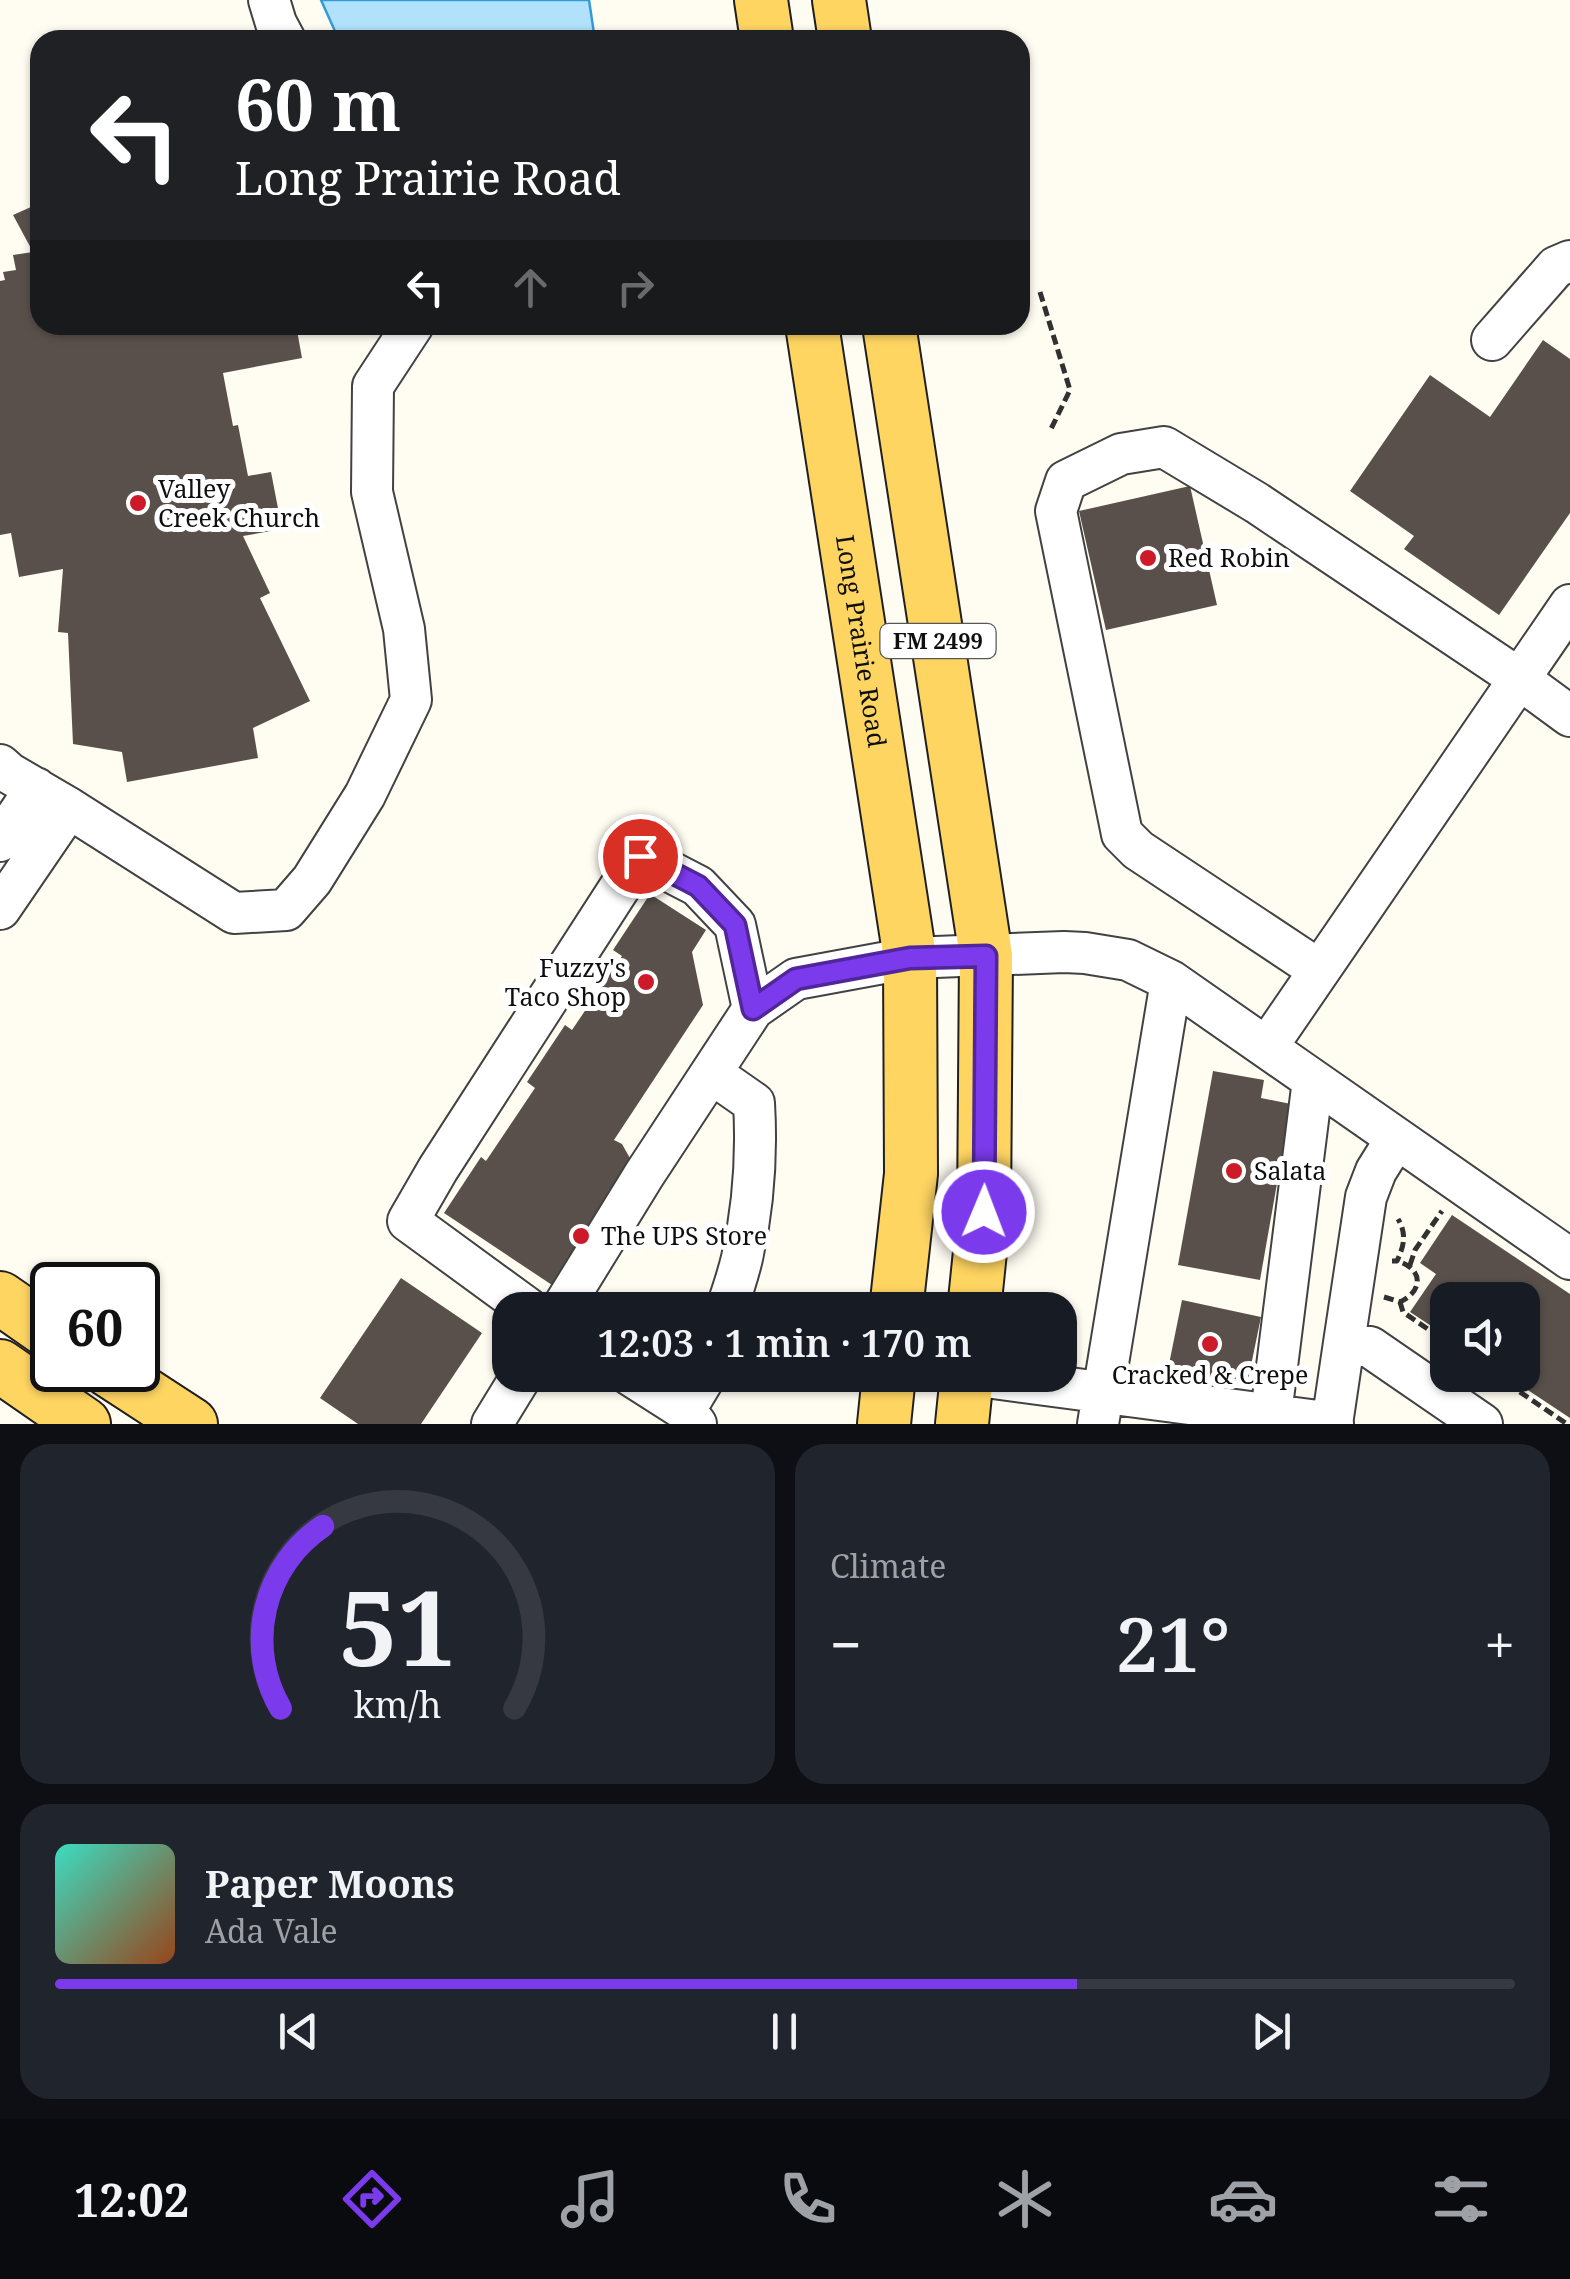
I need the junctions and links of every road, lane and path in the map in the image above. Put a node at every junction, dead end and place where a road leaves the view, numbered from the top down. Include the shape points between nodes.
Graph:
1 (269, 0) edge
2 (761, 0) edge
3 (839, 0) edge
4 (280, 30) edge
5 (766, 30) edge
6 (844, 30) edge
7 (1570, 261) edge
8 (1040, 292) dead end
9 (406, 335) edge
10 (814, 335) edge
11 (891, 335) edge
12 (1492, 340) dead end
13 (1051, 429) dead end
14 (1570, 605) edge
15 (1521, 680) junction
16 (1570, 716) edge
17 (0, 765) edge
18 (52, 798) junction
19 (0, 840) edge
20 (0, 908) edge
21 (986, 956) junction
22 (910, 958) junction
23 (1318, 970) junction
24 (1172, 980) junction
25 (753, 1009) junction
26 (1268, 1046) junction
27 (711, 1073) junction
28 (1313, 1080) junction
29 (1396, 1138) junction
30 (1450, 1203) dead end
31 (1392, 1210) dead end
32 (1570, 1259) edge
33 (1397, 1260) junction
34 (1385, 1265) dead end
35 (1410, 1266) junction
36 (1378, 1289) dead end
37 (505, 1292) edge
38 (573, 1292) edge
39 (732, 1292) edge
40 (898, 1292) edge
41 (976, 1292) edge
42 (0, 1298) edge
43 (1400, 1302) junction
44 (30, 1319) edge
45 (1430, 1330) edge
46 (1344, 1343) junction
47 (0, 1366) edge
48 (142, 1392) edge
49 (512, 1392) edge
50 (655, 1392) edge
51 (700, 1392) edge
52 (887, 1392) edge
53 (967, 1392) edge
54 (1036, 1392) edge
55 (1520, 1392) edge
56 (1100, 1408) edge
57 (1271, 1414) junction
58 (691, 1417) edge
59 (1332, 1423) edge
60 (1480, 1423) edge
61 (84, 1424) edge
62 (191, 1424) edge
63 (492, 1424) edge
64 (884, 1424) edge
65 (962, 1424) edge
66 (1567, 1424) edge

1 - 4 street
2 - 5 main road
3 - 6 main road
7 - 12 street via 1556,267
8 - 13 path via 1070,390
9 - 18 street via 373,386 372,492 404,629 411,700 365,795 312,880 286,910 234,912
10 - 22 main road, Long Prairie Road / FM 2499
11 - 21 main road, FM 2499
14 - 15 street
15 - 16 street
15 - 23 street
15 - 23 street via 1164,447 1121,454 1066,480 1056,511 1122,834
17 - 18 street
18 - 19 street
18 - 20 street
21 - 22 street
21 - 24 street via 1085,952 1128,960
21 - 41 main road, FM 2499 via 984,1212
22 - 25 street via 796,979
22 - 40 main road, Long Prairie Road / FM 2499 via 911,1174
23 - 26 street
24 - 26 street
24 - 56 street
25 - 27 street
25 - 37 street via 735,925 698,886 640,856 408,1221
26 - 28 street
27 - 38 street
27 - 39 street via 754,1103 750,1206
28 - 29 street
28 - 57 street
29 - 32 street
29 - 46 street via 1366,1197
30 - 35 path
31 - 33 path via 1405,1244
33 - 34 path
33 - 35 path
35 - 43 path via 1416,1290
36 - 43 path
42 - 44 main road
43 - 45 path via 1403,1312
46 - 59 street
46 - 60 street via 1370,1347
47 - 61 main road
48 - 62 main road
49 - 63 street
50 - 58 street
51 - 58 street
52 - 64 main road
53 - 65 main road
54 - 56 street
55 - 66 path
56 - 57 street
57 - 59 street

